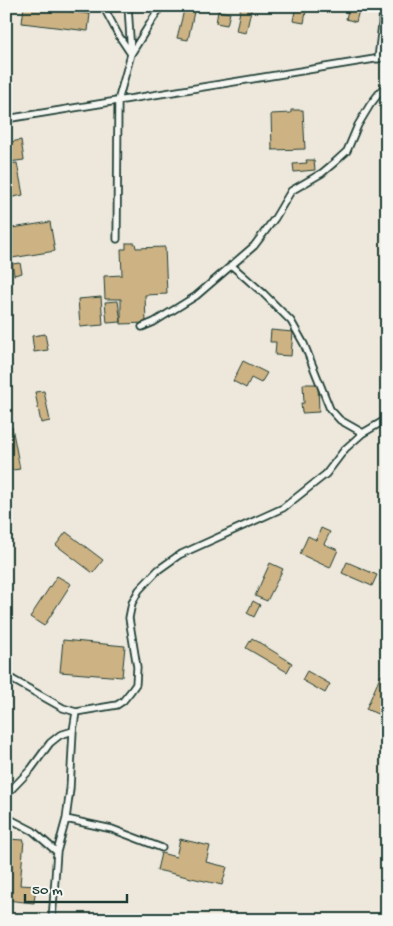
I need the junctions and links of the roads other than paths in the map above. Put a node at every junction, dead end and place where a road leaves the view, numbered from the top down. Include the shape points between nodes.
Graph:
1 (102, 6) edge
2 (128, 6) edge
3 (161, 6) edge
4 (383, 6) edge
5 (131, 54) junction
6 (387, 57) edge
7 (378, 59) junction
8 (387, 83) edge
9 (118, 101) junction
10 (6, 119) edge
11 (117, 239) dead end
12 (231, 265) junction
13 (142, 327) dead end
14 (387, 420) edge
15 (363, 433) junction
16 (6, 675) edge
17 (76, 712) junction
18 (73, 731) junction
19 (6, 795) edge
20 (6, 817) edge
21 (66, 819) junction
22 (162, 848) dead end
23 (57, 852) junction
24 (52, 920) edge

1 - 5 lane
2 - 5 lane
3 - 5 lane
4 - 7 lane
5 - 9 lane
6 - 7 lane
7 - 9 lane
8 - 12 lane via 358,125 347,151 322,173 291,191 254,246
9 - 10 lane
9 - 11 lane
12 - 13 lane via 196,296
12 - 15 lane via 291,321 304,344 330,409 340,420
14 - 15 lane
15 - 17 lane via 345,449 326,474 283,508 179,555 158,570 138,590 132,604 129,618 137,667 132,691 117,705
16 - 17 lane
17 - 18 lane
18 - 19 lane via 50,743
18 - 21 lane
20 - 23 lane via 33,831
21 - 22 lane via 112,829
21 - 23 lane
23 - 24 lane

